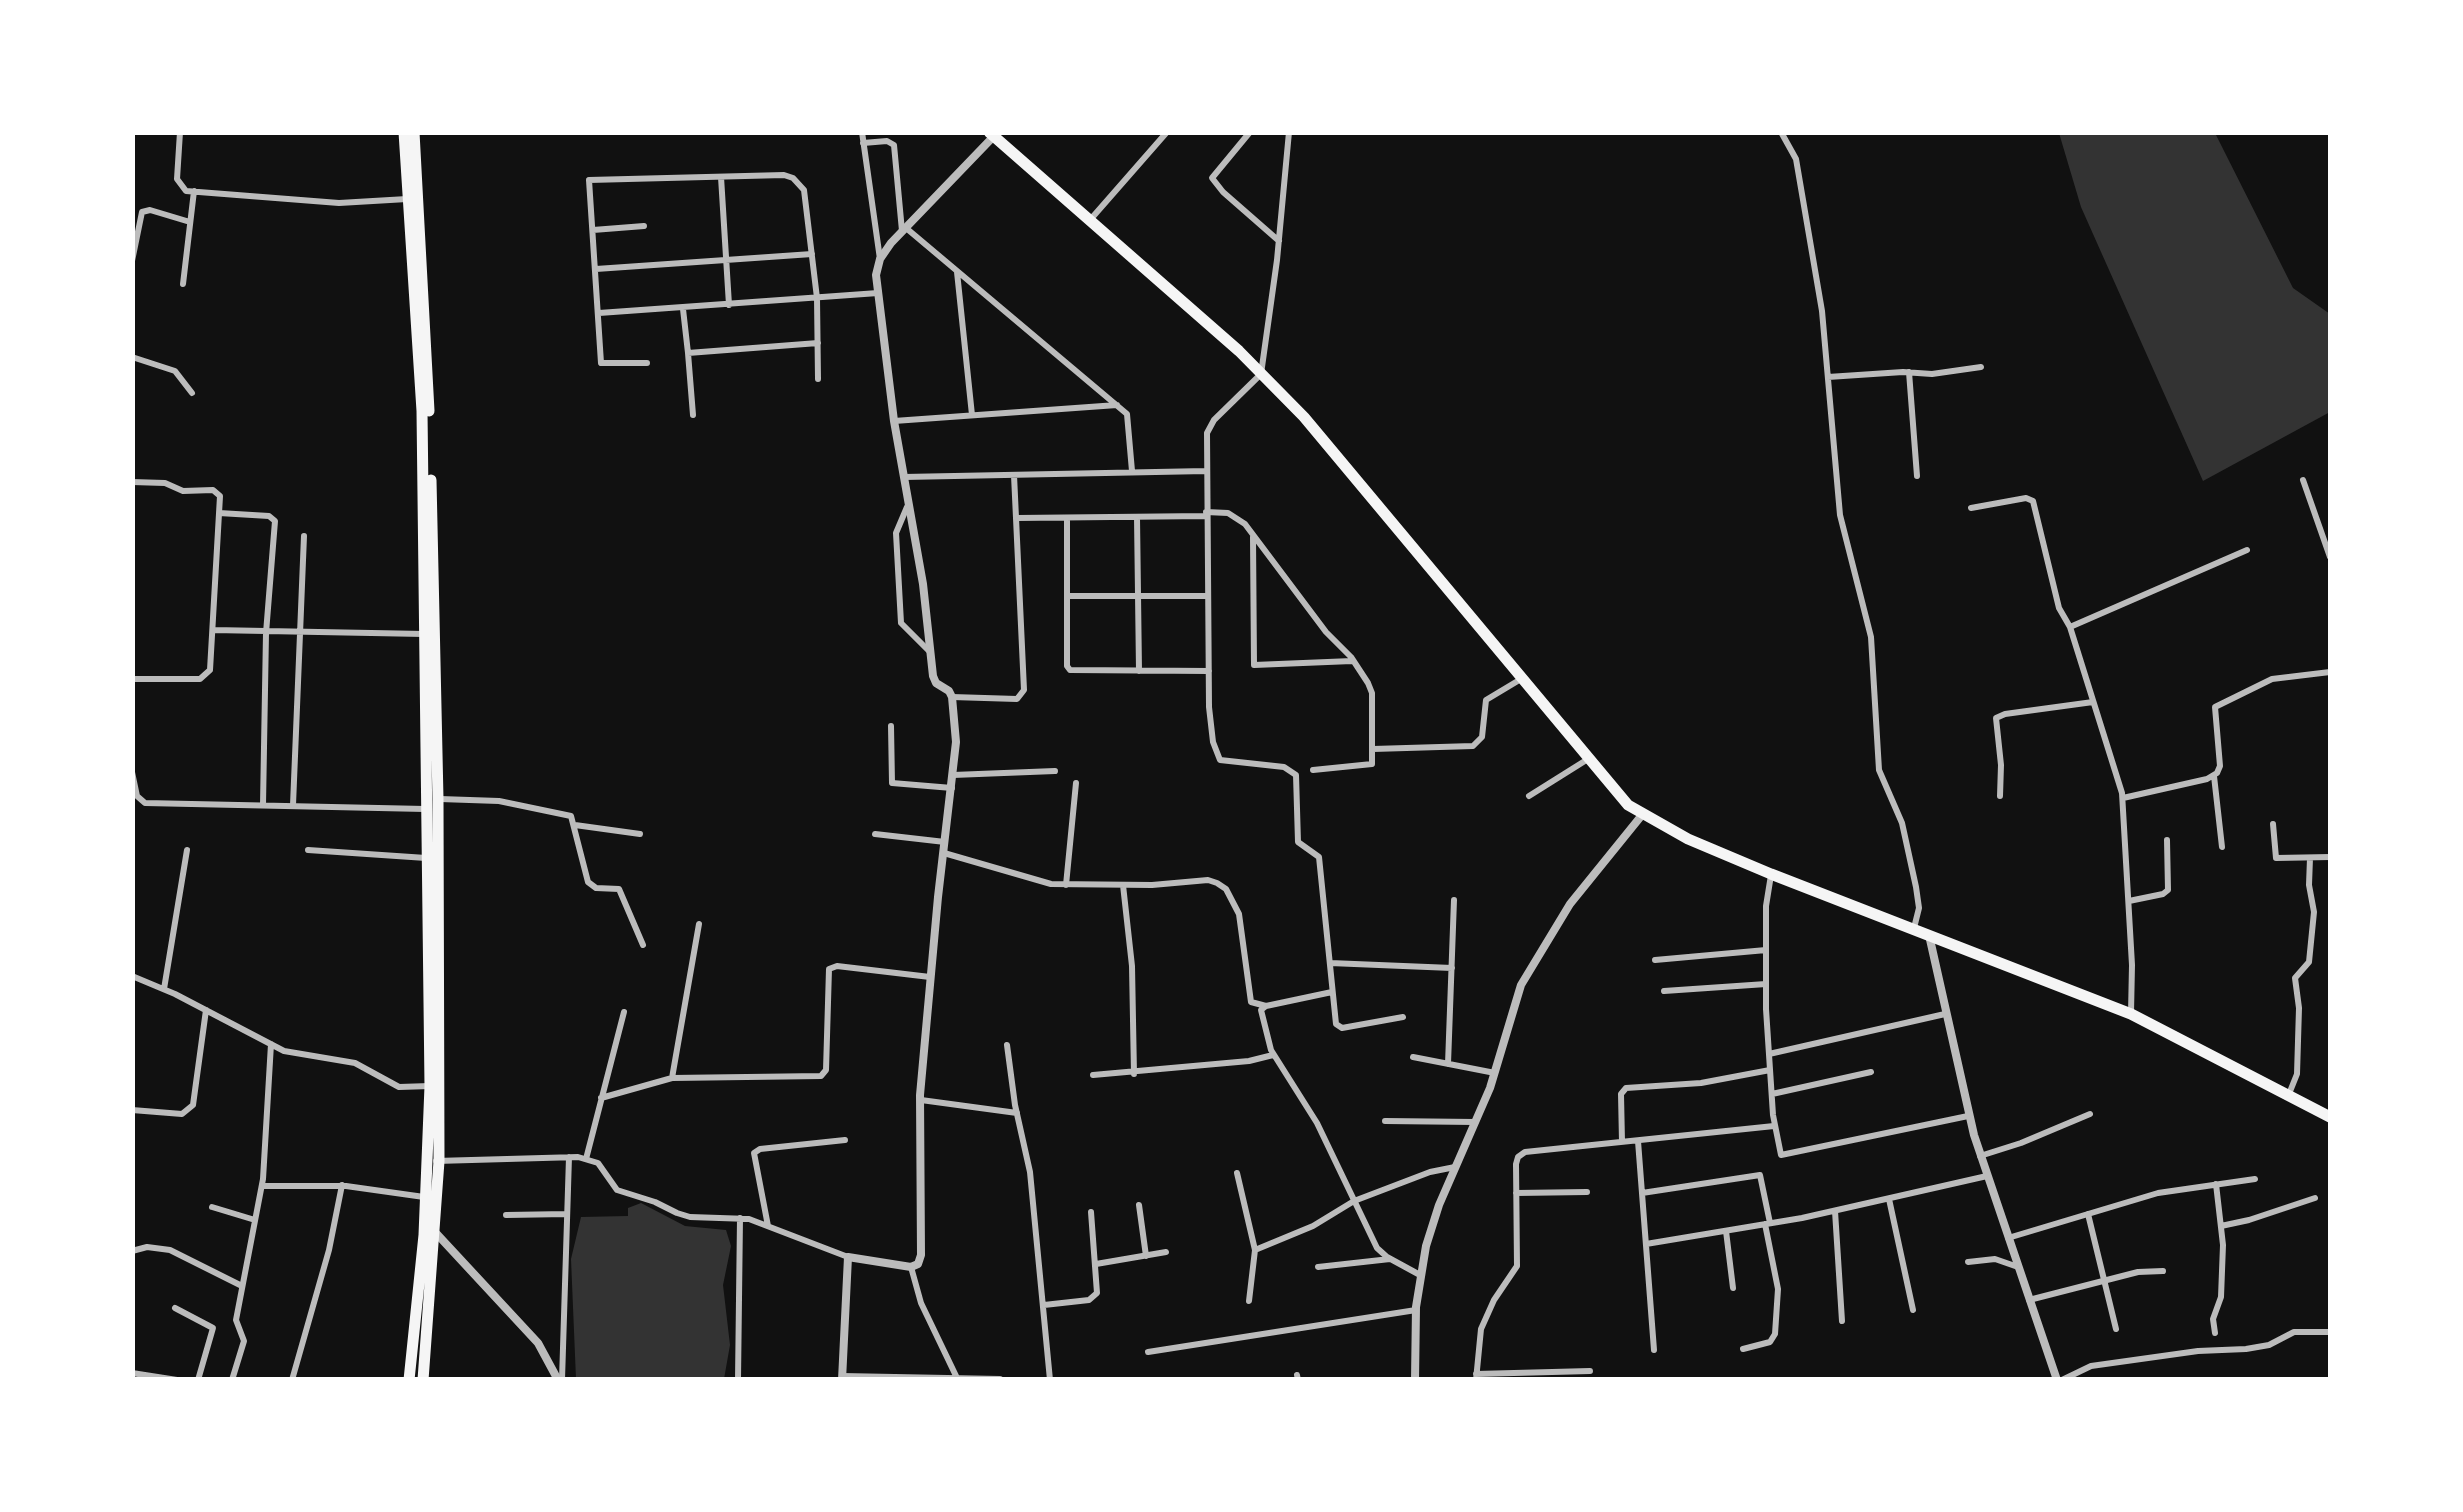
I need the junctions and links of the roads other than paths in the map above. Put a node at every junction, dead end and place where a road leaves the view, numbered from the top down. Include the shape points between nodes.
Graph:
1 (180, 132) edge
2 (404, 132) edge
3 (414, 132) edge
4 (862, 132) edge
5 (1167, 132) edge
6 (1250, 132) edge
7 (1289, 132) edge
8 (1781, 132) edge
9 (993, 134) edge
10 (864, 143) junction
11 (720, 177) junction
12 (194, 192) junction
13 (408, 199) junction
14 (1089, 220) junction
15 (190, 222) junction
16 (644, 226) dead end
17 (593, 230) junction
18 (904, 230) junction
19 (1280, 241) junction
20 (812, 254) junction
21 (880, 259) junction
22 (726, 260) junction
23 (132, 261) edge
24 (596, 269) junction
25 (957, 270) junction
26 (183, 284) dead end
27 (878, 293) junction
28 (817, 298) junction
29 (728, 305) junction
30 (683, 308) junction
31 (599, 313) junction
32 (818, 343) junction
33 (688, 352) junction
34 (132, 357) edge
35 (647, 363) dead end
36 (1981, 367) dead end
37 (1909, 372) junction
38 (1262, 374) junction
39 (1828, 377) junction
40 (818, 379) dead end
41 (192, 392) dead end
42 (1118, 405) junction
43 (693, 415) dead end
44 (972, 415) junction
45 (894, 421) junction
46 (1206, 470) junction
47 (1132, 471) junction
48 (1014, 475) junction
49 (1917, 476) dead end
50 (904, 477) junction
51 (2302, 480) dead end
52 (132, 482) edge
53 (907, 507) junction
54 (1971, 508) dead end
55 (219, 513) junction
56 (1206, 514) junction
57 (1138, 516) junction
58 (1017, 518) junction
59 (1067, 518) junction
60 (1253, 534) junction
61 (304, 536) dead end
62 (2247, 550) dead end
63 (2330, 557) edge
64 (1067, 596) junction
65 (1139, 596) junction
66 (1208, 596) junction
67 (2070, 627) junction
68 (213, 630) junction
69 (266, 633) junction
70 (300, 634) junction
71 (424, 634) junction
72 (930, 652) junction
73 (1354, 661) junction
74 (1139, 670) junction
75 (1209, 670) junction
76 (2330, 672) edge
77 (132, 679) edge
78 (1521, 679) junction
79 (952, 697) junction
80 (2093, 702) junction
81 (891, 726) dead end
82 (1374, 749) junction
83 (1588, 758) junction
84 (1313, 770) dead end
85 (1056, 771) dead end
86 (132, 772) edge
87 (954, 774) junction
88 (2214, 776) junction
89 (1076, 783) dead end
90 (952, 788) junction
91 (134, 792) edge
92 (1529, 796) dead end
93 (2000, 796) dead end
94 (2122, 798) junction
95 (438, 799) junction
96 (263, 805) junction
97 (293, 805) junction
98 (426, 809) junction
99 (1642, 814) junction
100 (2273, 824) dead end
101 (575, 825) junction
102 (640, 834) dead end
103 (876, 834) dead end
104 (2166, 840) dead end
105 (945, 842) junction
106 (2222, 847) dead end
107 (187, 850) dead end
108 (308, 850) dead end
109 (944, 853) junction
110 (2330, 857) edge
111 (427, 858) junction
112 (2310, 858) junction
113 (1771, 874) junction
114 (1066, 885) junction
115 (1123, 885) junction
116 (1454, 900) dead end
117 (2129, 901) junction
118 (700, 924) dead end
119 (1914, 930) junction
120 (1929, 935) junction
121 (642, 946) dead end
122 (1766, 950) junction
123 (1655, 960) dead end
124 (1330, 963) junction
125 (1452, 968) junction
126 (132, 976) edge
127 (930, 978) junction
128 (1766, 984) junction
129 (164, 989) junction
130 (1664, 991) dead end
131 (1332, 992) junction
132 (1266, 1006) junction
133 (206, 1010) junction
134 (624, 1012) dead end
135 (1946, 1014) junction
136 (2131, 1014) junction
137 (1403, 1016) dead end
138 (271, 1044) junction
139 (1007, 1045) dead end
140 (1769, 1054) junction
141 (1273, 1055) junction
142 (1413, 1057) dead end
143 (1448, 1064) junction
144 (1770, 1070) junction
145 (1871, 1072) dead end
146 (1495, 1073) junction
147 (1134, 1074) junction
148 (1093, 1075) dead end
149 (672, 1078) junction
150 (430, 1086) junction
151 (1772, 1094) junction
152 (2288, 1095) junction
153 (601, 1098) junction
154 (920, 1100) junction
155 (132, 1110) edge
156 (1017, 1113) junction
157 (2090, 1114) dead end
158 (1968, 1116) junction
159 (2330, 1117) edge
160 (1385, 1121) dead end
161 (1475, 1122) junction
162 (1774, 1126) junction
163 (844, 1140) dead end
164 (1638, 1141) junction
165 (1622, 1142) junction
166 (1980, 1156) junction
167 (568, 1157) junction
168 (586, 1160) junction
169 (434, 1161) junction
170 (1456, 1167) junction
171 (1237, 1173) dead end
172 (1988, 1176) junction
173 (2255, 1179) dead end
174 (2216, 1184) junction
175 (262, 1186) junction
176 (342, 1186) junction
177 (1587, 1192) dead end
178 (1516, 1193) junction
179 (1642, 1193) junction
180 (432, 1197) junction
181 (2315, 1198) dead end
182 (1889, 1199) junction
183 (1354, 1201) junction
184 (1139, 1205) dead end
185 (212, 1207) dead end
186 (1835, 1210) junction
187 (1091, 1212) dead end
188 (506, 1214) dead end
189 (567, 1214) junction
190 (2088, 1214) junction
191 (740, 1218) junction
192 (255, 1220) junction
193 (1768, 1223) junction
194 (768, 1226) junction
195 (2221, 1226) junction
196 (1726, 1230) junction
197 (435, 1232) junction
198 (2008, 1238) junction
199 (1646, 1244) junction
200 (1255, 1250) junction
201 (132, 1251) edge
202 (1166, 1252) dead end
203 (1146, 1256) junction
204 (848, 1257) junction
205 (1390, 1259) junction
206 (1968, 1262) dead end
207 (1096, 1264) junction
208 (912, 1267) junction
209 (1318, 1267) dead end
210 (2018, 1267) junction
211 (2163, 1271) dead end
212 (1420, 1275) junction
213 (2106, 1282) junction
214 (242, 1286) junction
215 (1733, 1288) dead end
216 (2029, 1300) junction
217 (1250, 1301) dead end
218 (1044, 1305) junction
219 (175, 1308) dead end
220 (1416, 1310) junction
221 (1913, 1310) dead end
222 (1842, 1322) dead end
223 (2116, 1329) dead end
224 (2330, 1332) edge
225 (2215, 1334) dead end
226 (1743, 1348) dead end
227 (1654, 1350) dead end
228 (1148, 1352) dead end
229 (1590, 1372) dead end
230 (132, 1373) edge
231 (1476, 1377) edge
232 (158, 1378) edge
233 (842, 1378) edge
234 (957, 1378) edge
235 (1000, 1378) edge
236 (177, 1380) edge
237 (198, 1380) edge
238 (232, 1380) edge
239 (292, 1380) edge
240 (410, 1380) edge
241 (424, 1380) edge
242 (560, 1380) edge
243 (738, 1380) edge
244 (1050, 1380) edge
245 (1416, 1380) edge
246 (2059, 1380) edge

1 - 12 street via 178,184
2 - 13 highway
3 - 95 highway via 429,396
4 - 10 street
5 - 14 street
6 - 19 street via 1212,178
7 - 19 street
8 - 39 street via 1796,159
9 - 14 highway
9 - 18 street
10 - 18 street via 894,145
10 - 21 street
11 - 17 street via 589,180
11 - 20 street via 784,175 800,183
11 - 22 street
12 - 13 street via 352,204
12 - 15 street
13 - 71 highway via 422,411
14 - 38 highway
15 - 23 street via 142,212
15 - 26 street
16 - 17 street
17 - 24 street
18 - 21 street
18 - 25 street
19 - 38 street
20 - 22 street
20 - 28 street
21 - 27 street
22 - 24 street
22 - 29 street
24 - 31 street
25 - 42 street
25 - 44 street
27 - 28 street
27 - 45 street
28 - 29 street
28 - 32 street
29 - 30 street
30 - 31 street
30 - 33 street
31 - 35 street via 601,363
32 - 33 street
32 - 40 street
33 - 43 street
34 - 41 street via 175,372
36 - 37 street
37 - 39 street
37 - 49 street
38 - 46 street via 1206,433
38 - 78 highway
39 - 119 street via 1840,515 1871,638 1879,770 1902,824 1916,888
42 - 44 street
42 - 47 street via 1129,419
44 - 45 street
45 - 50 street
46 - 47 street
46 - 56 street
47 - 48 street
48 - 50 street
48 - 58 street
50 - 53 street
51 - 63 street
52 - 55 street via 213,490 220,496
53 - 72 street
53 - 72 street via 896,533 901,623
54 - 67 street via 2030,498
55 - 68 street
55 - 69 street via 275,521
56 - 57 street
56 - 60 street via 1235,515
56 - 66 street
57 - 59 street
57 - 65 street
58 - 59 street
58 - 79 street via 1022,696
59 - 64 street
60 - 73 street
60 - 73 street via 1254,665
61 - 70 street
62 - 67 street
64 - 65 street
64 - 74 street via 1070,670
65 - 66 street
65 - 74 street
66 - 75 street
67 - 80 street
68 - 69 street
68 - 77 street via 204,678
69 - 70 street
69 - 96 street
70 - 71 street
70 - 97 street
71 - 98 highway
72 - 79 street via 936,683
73 - 82 street via 1372,693
74 - 75 street
75 - 124 street via 1217,757 1296,774 1298,842 1319,857
76 - 88 street via 2272,678 2215,707 2220,766
78 - 82 street via 1486,700 1482,738 1472,746
78 - 83 highway
79 - 87 street
80 - 93 street via 1996,718
80 - 94 street
81 - 90 street via 892,783
82 - 84 street via 1369,765
83 - 92 street
83 - 99 highway
85 - 87 street
86 - 91 street
87 - 90 street
88 - 94 street
88 - 106 street
89 - 114 street
90 - 105 street
91 - 96 street via 145,804
94 - 117 street
95 - 101 street via 499,800 571,816
95 - 169 highway
96 - 97 street
97 - 98 street
98 - 111 highway
99 - 113 highway
99 - 146 street via 1546,940 1516,998
100 - 112 street via 2276,858
101 - 102 street
101 - 121 street via 588,882 619,890
103 - 105 street
104 - 117 street via 2166,893
105 - 109 street
107 - 129 street
108 - 111 street
109 - 114 street
109 - 127 street
110 - 112 street
111 - 150 highway
112 - 152 street via 2314,912 2309,962 2296,978 2297,1074
113 - 119 highway
113 - 122 street
114 - 115 street
115 - 132 street via 1208,880 1226,889 1238,914 1252,1002
115 - 147 street
116 - 125 street
117 - 136 street
118 - 149 street
119 - 120 highway
120 - 135 street
120 - 136 highway
122 - 123 street
122 - 128 street
124 - 125 street
124 - 131 street
125 - 143 street
126 - 129 street
127 - 149 street via 829,969 821,1076
127 - 154 street
128 - 130 street
128 - 140 street
129 - 133 street
131 - 132 street
131 - 137 street via 1342,1028
132 - 141 street via 1260,1015
133 - 138 street
133 - 155 street via 193,1105 182,1114
134 - 153 street
135 - 140 street
135 - 158 street
136 - 152 highway
138 - 150 street via 364,1066 398,1087
138 - 175 street
139 - 156 street
140 - 144 street
141 - 147 street
141 - 183 street via 1321,1130
142 - 143 street
143 - 146 street
144 - 151 street
144 - 165 street via 1626,1088
145 - 151 street
146 - 161 street
147 - 148 street
149 - 153 street
150 - 169 highway
151 - 162 street
152 - 159 highway
153 - 168 street
154 - 156 street
154 - 208 street via 923,1215 921,1255
156 - 218 street
157 - 166 street
158 - 162 street via 1786,1156 1778,1151
158 - 166 street
160 - 161 street
161 - 170 street
162 - 164 street
163 - 194 street via 754,1154
164 - 165 street
164 - 179 street
165 - 178 street via 1525,1152 1516,1164
166 - 172 street
167 - 168 street
167 - 169 street
167 - 189 street
168 - 191 street via 624,1193 690,1216
169 - 180 highway
170 - 183 street
170 - 212 street
171 - 200 street
172 - 182 street
172 - 198 street
173 - 174 street
174 - 190 street
174 - 195 street
175 - 176 street
175 - 192 street
176 - 180 street
176 - 239 street
177 - 178 street
178 - 231 street via 1517,1266 1480,1329
179 - 193 street via 1760,1176
179 - 199 street
180 - 197 highway
180 - 240 highway
181 - 195 street
182 - 186 street
182 - 221 street
183 - 200 street
183 - 205 street
184 - 203 street
185 - 192 street
186 - 193 street
186 - 222 street
187 - 207 street
188 - 189 street
189 - 242 street
190 - 198 street
190 - 213 street
191 - 194 street
191 - 243 street
192 - 214 street
193 - 196 street
193 - 226 street via 1778,1289 1775,1334 1770,1342
194 - 204 street
195 - 225 street
196 - 199 street
196 - 215 street
197 - 241 highway
197 - 242 street via 538,1344
198 - 210 street
199 - 227 street
200 - 217 street
201 - 214 street via 170,1250
202 - 203 street
203 - 207 street
204 - 208 street
204 - 233 street
205 - 209 street
205 - 212 street
206 - 210 street via 1994,1259
207 - 218 street via 1094,1297
208 - 234 street via 921,1303
210 - 216 street
211 - 213 street
212 - 220 street
213 - 216 street
213 - 223 street
214 - 238 street via 236,1320 244,1341
216 - 246 street
218 - 244 street
219 - 237 street via 213,1328
220 - 228 street
220 - 245 street
224 - 246 street via 2294,1332 2246,1349 2091,1366
229 - 231 street
230 - 232 street
232 - 236 street
233 - 234 street
234 - 235 street

